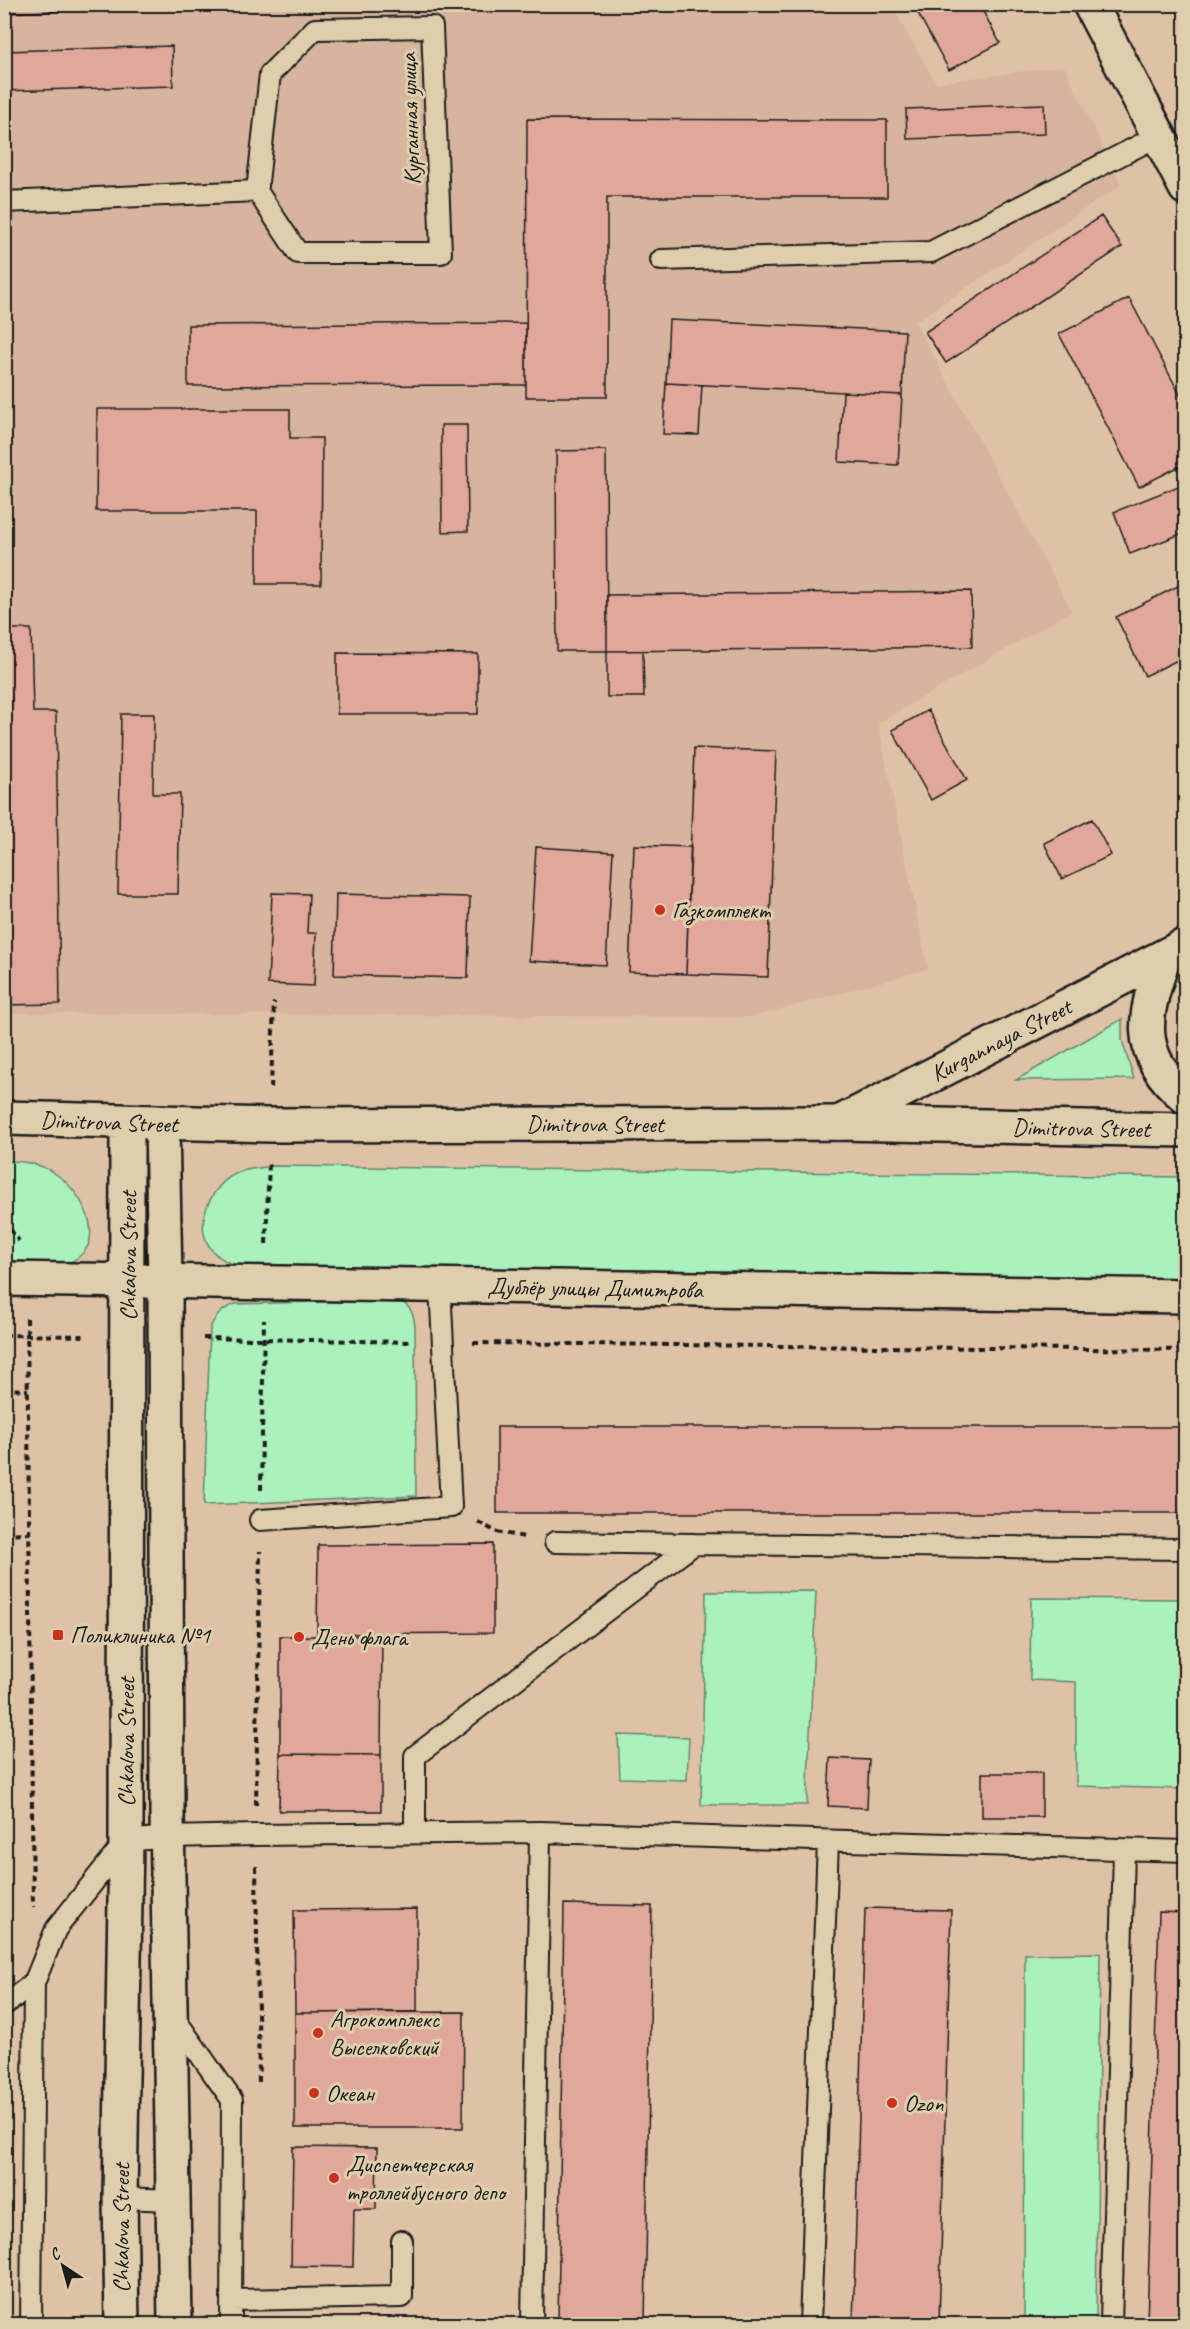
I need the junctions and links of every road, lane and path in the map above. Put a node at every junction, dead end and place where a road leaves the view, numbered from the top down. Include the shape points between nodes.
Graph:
1 (1090, 4) edge
2 (1158, 136) junction
3 (1185, 188) edge
4 (257, 191) junction
5 (4, 202) edge
6 (661, 260) dead end
7 (1175, 951) edge
8 (274, 1002) dead end
9 (1185, 1096) edge
10 (4, 1118) edge
11 (127, 1123) junction
12 (162, 1123) junction
13 (839, 1123) junction
14 (270, 1125) junction
15 (1185, 1130) edge
16 (4, 1221) edge
17 (16, 1279) edge
18 (128, 1281) junction
19 (165, 1281) junction
20 (265, 1282) junction
21 (440, 1285) junction
22 (1185, 1296) edge
23 (4, 1335) edge
24 (28, 1335) junction
25 (128, 1337) junction
26 (164, 1338) junction
27 (263, 1338) junction
28 (443, 1342) junction
29 (1185, 1350) edge
30 (4, 1389) edge
31 (28, 1390) junction
32 (451, 1508) junction
33 (260, 1520) junction
34 (30, 1533) junction
35 (4, 1534) edge
36 (555, 1542) joint
37 (694, 1544) junction
38 (1185, 1549) edge
39 (416, 1831) junction
40 (540, 1832) junction
41 (256, 1835) junction
42 (168, 1837) junction
43 (126, 1841) junction
44 (828, 1841) junction
45 (1124, 1851) junction
46 (1185, 1851) edge
47 (33, 1912) dead end
48 (34, 1983) junction
49 (4, 2005) edge
50 (171, 2014) junction
51 (120, 2199) junction
52 (173, 2200) junction
53 (402, 2241) dead end
54 (231, 2300) junction
55 (31, 2325) edge
56 (122, 2325) edge
57 (175, 2325) edge
58 (231, 2325) edge
59 (532, 2325) edge
60 (810, 2325) edge
61 (1111, 2325) edge

1 - 2 main road
2 - 3 main road
2 - 6 lane via 931,252
4 - 4 lane, Курганная улица via 298,253 441,253 432,27 315,29 270,74
4 - 5 lane
7 - 9 main road, Kurgannaya Street via 1146,1019 1152,1056 1160,1072
7 - 13 main road, Kurgannaya Street
8 - 14 path
10 - 11 main road, Dimitrova Street
11 - 12 main road, Dimitrova Street
11 - 18 main road, Chkalova Street
12 - 14 main road, Dimitrova Street
12 - 19 main road, Chkalova Street
13 - 14 main road, Dimitrova Street
13 - 15 main road, Dimitrova Street
14 - 20 path
16 - 17 path via 27,1252
17 - 18 main road, Дублёр улицы Димитрова
17 - 24 path
18 - 19 main road, Дублёр улицы Димитрова
18 - 25 main road, Chkalova Street
19 - 20 main road, Дублёр улицы Димитрова
19 - 26 main road, Chkalova Street
20 - 21 main road, Дублёр улицы Димитрова
20 - 27 path
21 - 22 main road, Дублёр улицы Димитрова
21 - 28 lane
23 - 24 path
24 - 25 path
24 - 31 path
25 - 43 main road, Chkalova Street
26 - 27 path
26 - 42 main road, Chkalova Street
27 - 28 path
27 - 33 path
28 - 29 path
28 - 32 lane
30 - 31 path
31 - 34 path
32 - 33 lane
32 - 36 path via 497,1532
33 - 41 path
34 - 35 path
34 - 47 path
36 - 37 lane
37 - 38 lane
37 - 39 lane via 415,1756
39 - 40 lane
39 - 41 lane
40 - 44 lane
40 - 59 lane
41 - 42 lane
42 - 43 lane
42 - 50 main road, Chkalova Street
43 - 48 lane via 56,1929
43 - 51 main road, Chkalova Street
44 - 45 lane
44 - 60 lane
45 - 46 lane
45 - 61 lane
48 - 49 lane
48 - 55 lane
50 - 52 main road, Chkalova Street
50 - 54 lane via 232,2100
51 - 52 lane
51 - 56 main road, Chkalova Street
52 - 57 main road, Chkalova Street
53 - 54 lane via 402,2297
54 - 58 lane

